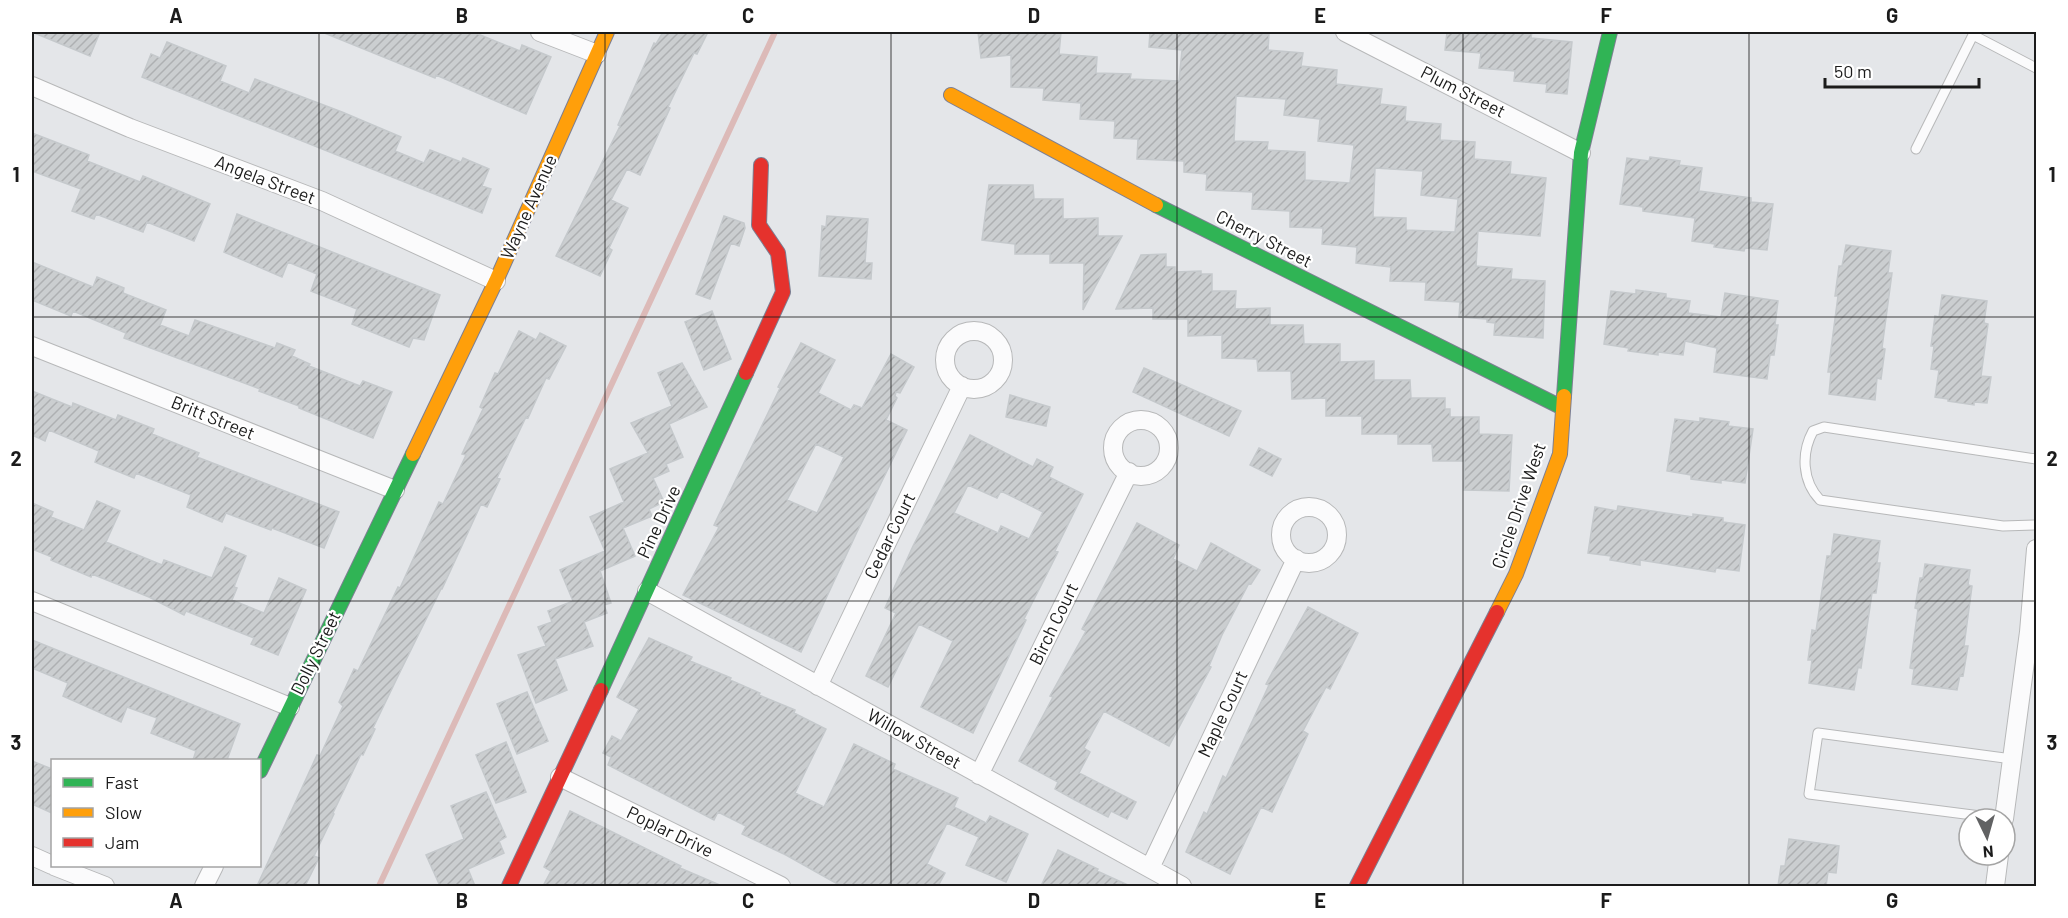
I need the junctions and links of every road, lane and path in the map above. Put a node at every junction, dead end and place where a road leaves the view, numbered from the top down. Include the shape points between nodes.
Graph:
1 (540, 32) edge
2 (607, 32) edge
3 (1345, 32) edge
4 (1610, 32) edge
5 (1974, 33) edge
6 (597, 54) junction
7 (2037, 68) edge
8 (32, 86) edge
9 (951, 95) dead end
10 (1916, 149) dead end
11 (1581, 153) junction
12 (760, 165) dead end
13 (496, 281) junction
14 (32, 346) edge
15 (447, 381) joint
16 (962, 386) dead end
17 (1563, 408) junction
18 (2037, 459) edge
19 (1129, 472) dead end
20 (395, 490) junction
21 (2037, 525) edge
22 (2036, 557) edge
23 (1296, 560) dead end
24 (647, 591) junction
25 (32, 601) edge
26 (2033, 622) edge
27 (818, 686) junction
28 (290, 707) junction
29 (2012, 759) junction
30 (261, 769) edge
31 (979, 775) junction
32 (560, 777) junction
33 (2006, 807) edge
34 (1957, 813) edge
35 (32, 856) edge
36 (51, 864) edge
37 (58, 867) edge
38 (214, 867) edge
39 (1997, 867) edge
40 (1150, 868) junction
41 (105, 886) edge
42 (204, 886) edge
43 (509, 886) edge
44 (781, 886) edge
45 (1182, 886) edge
46 (1357, 886) edge
47 (1995, 886) edge

1 - 6 street
2 - 6 street, Wayne Avenue
3 - 11 street, Plum Street
4 - 11 street, Circle Drive West
5 - 7 lane
5 - 10 lane
6 - 13 street, Wayne Avenue
8 - 13 street, Angela Street via 322,201
9 - 17 street, Cherry Street via 1134,194
11 - 17 street, Circle Drive West
12 - 24 street, Pine Drive via 759,225 778,253 783,292
13 - 15 street, Wayne Avenue
14 - 20 street, Britt Street
15 - 20 street, Dolly Street
16 - 27 street, Cedar Court
17 - 46 street, Circle Drive West via 1560,454 1516,574
18 - 21 lane via 1824,427 1813,431 1805,453 1807,481 1820,500 2003,526
19 - 31 street, Birch Court
20 - 28 street, Dolly Street
22 - 26 street
23 - 40 street, Maple Court
24 - 27 street, Willow Street
24 - 32 street, Pine Drive
25 - 28 street, Dolly Street
26 - 29 street
27 - 31 street, Willow Street
28 - 30 street
29 - 33 street
29 - 34 lane via 1818,733 1809,794
31 - 40 street, Willow Street
32 - 43 street, Pine Drive
32 - 44 street, Poplar Drive
35 - 36 street
37 - 41 street
38 - 42 street
39 - 47 street
40 - 45 street, Willow Street

